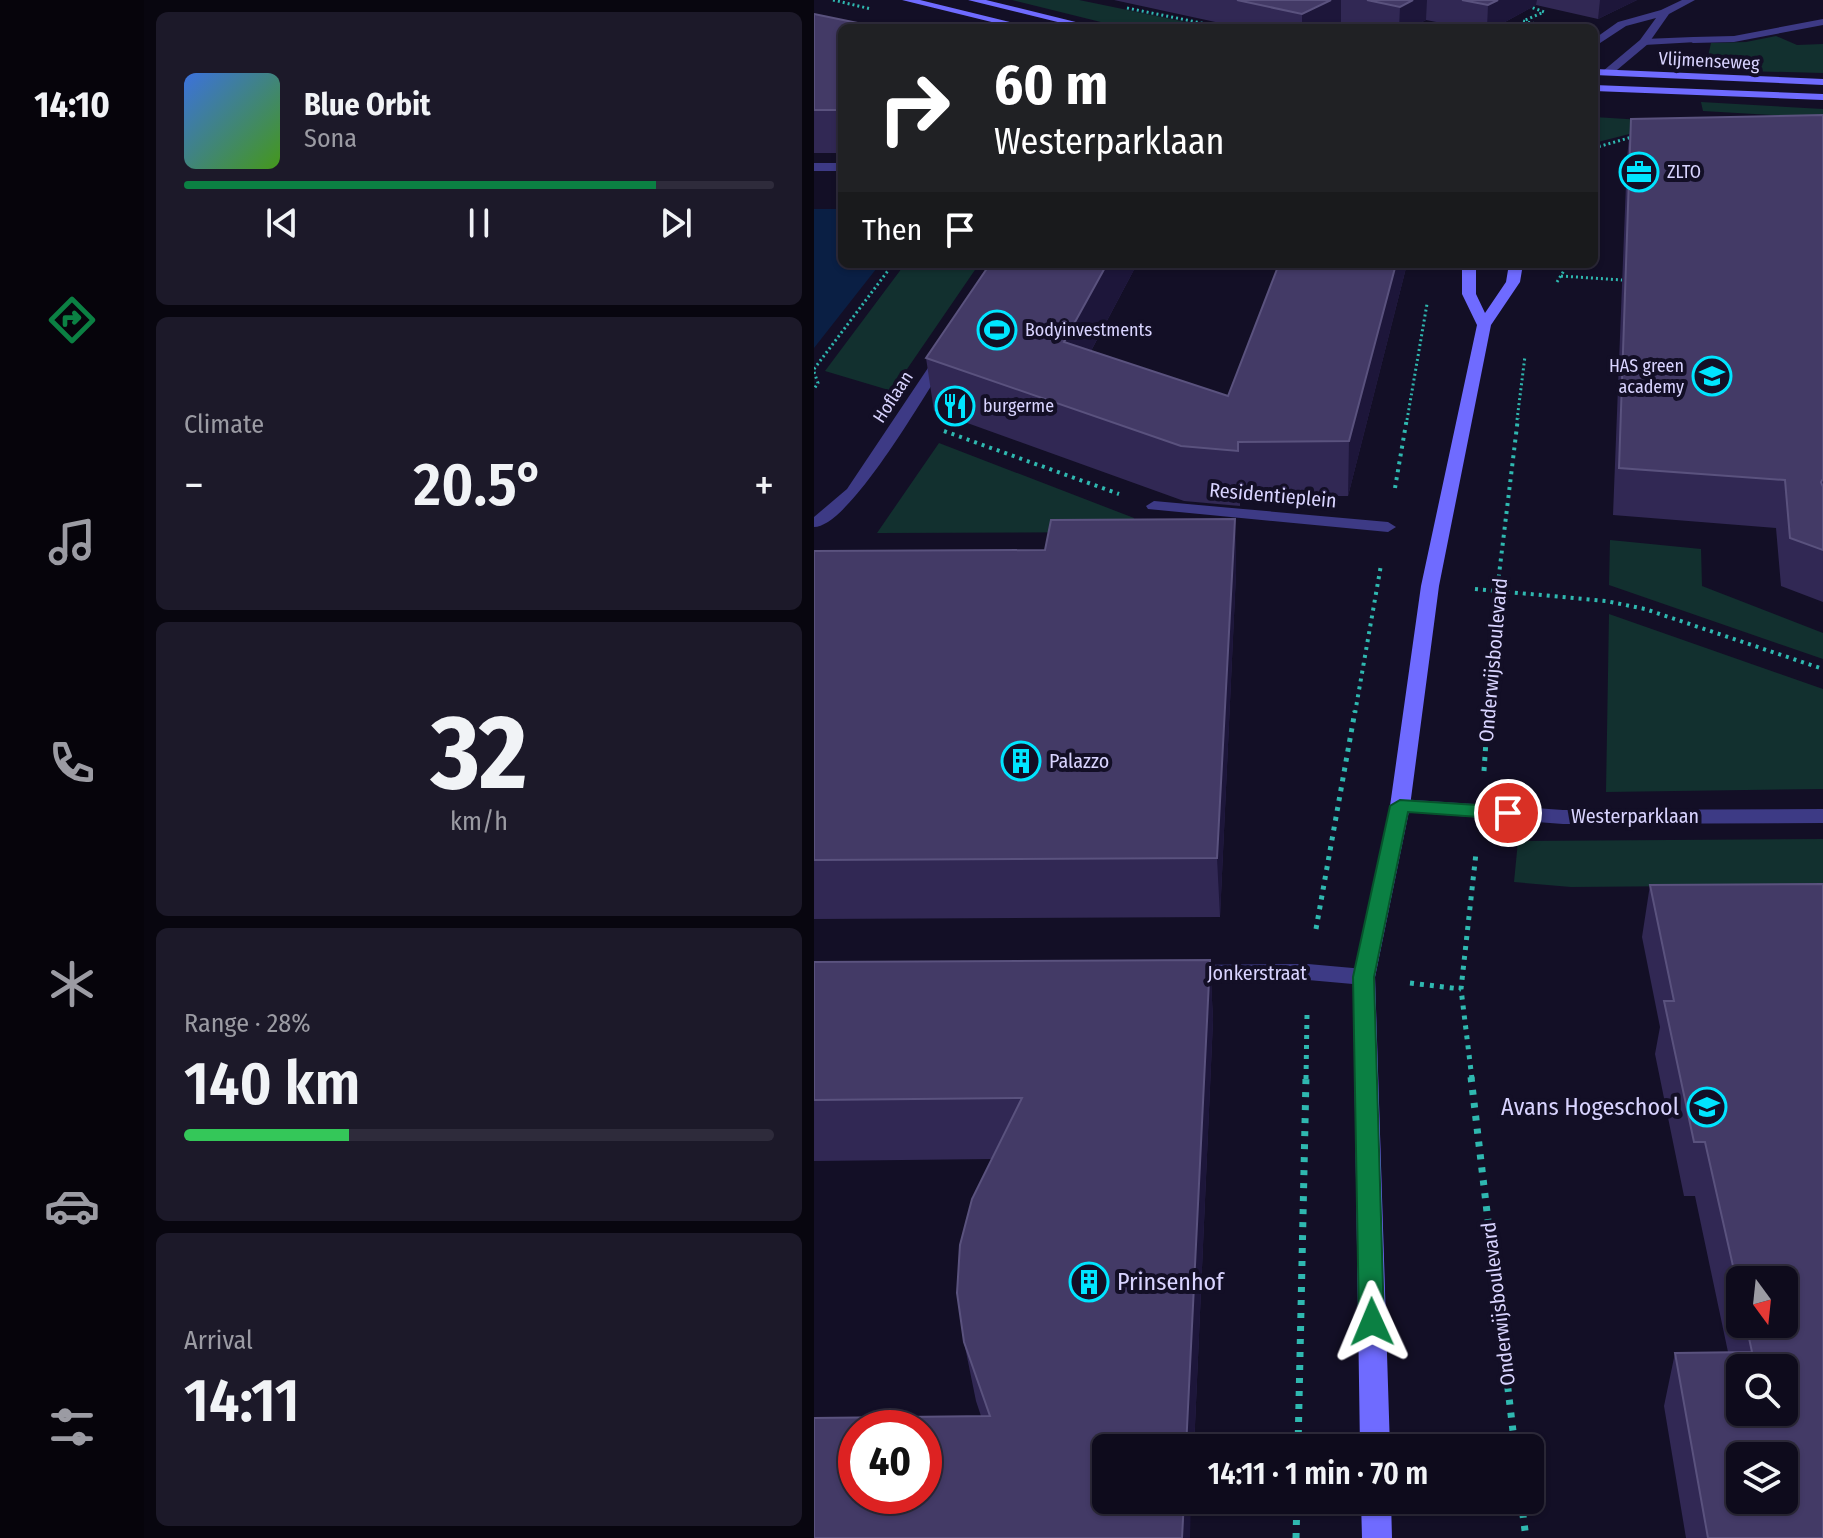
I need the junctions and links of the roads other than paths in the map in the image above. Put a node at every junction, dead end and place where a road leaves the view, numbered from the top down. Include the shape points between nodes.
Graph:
1 (907, 0) edge
2 (973, 0) edge
3 (1690, 0) edge
4 (1665, 12) junction
5 (1823, 22) edge
6 (1012, 24) edge
7 (1078, 24) edge
8 (1598, 41) edge
9 (1644, 42) junction
10 (1598, 72) edge
11 (1607, 73) junction
12 (1823, 82) edge
13 (1598, 83) edge
14 (1598, 87) edge
15 (1823, 97) edge
16 (814, 167) edge
17 (838, 167) edge
18 (1469, 268) edge
19 (1515, 268) edge
20 (1484, 325) junction
21 (953, 340) edge
22 (1154, 506) road end
23 (814, 522) edge
24 (1388, 527) dead end
25 (1400, 806) junction
26 (1823, 816) edge
27 (1165, 973) edge
28 (1364, 977) junction
29 (1375, 1434) edge
30 (1376, 1514) edge
31 (1377, 1538) edge

1 - 6 street
2 - 7 street
3 - 4 street
4 - 8 street via 1622,24
4 - 9 street
5 - 9 street via 1734,39
9 - 11 street
10 - 11 street, Vlijmenseweg
11 - 12 street, Vlijmenseweg
11 - 13 street
14 - 15 street, Vlijmenseweg
16 - 17 street
18 - 20 street via 1469,294
19 - 20 street via 1513,282
20 - 25 street via 1430,586
21 - 23 street, Hoflaan via 853,492
22 - 24 street, Residentieplein
25 - 26 street, Westerparklaan via 1563,817
25 - 28 street
27 - 28 street, Jonkerstraat
28 - 29 street
30 - 31 street

